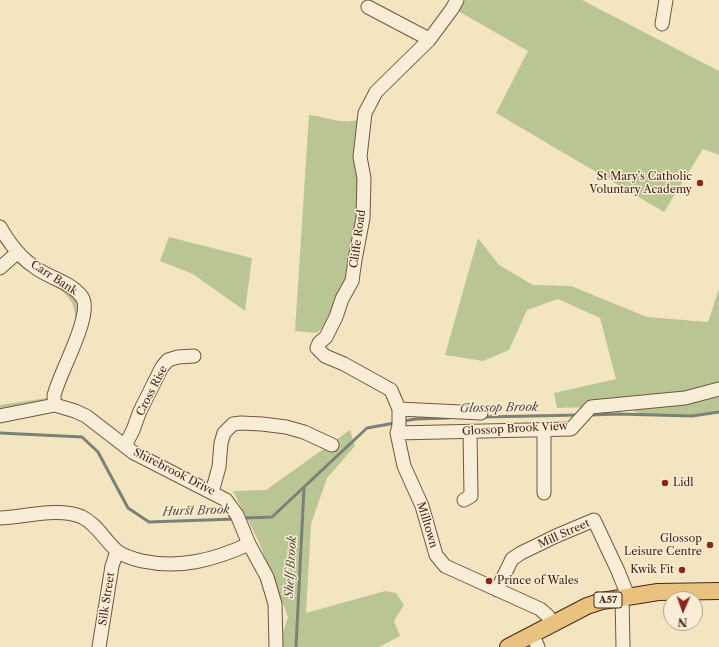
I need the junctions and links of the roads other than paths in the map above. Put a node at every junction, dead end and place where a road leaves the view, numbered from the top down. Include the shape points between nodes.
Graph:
1 (457, 0) edge
2 (666, 0) edge
3 (368, 7) dead end
4 (662, 24) dead end
5 (429, 40) junction
6 (0, 227) edge
7 (17, 253) junction
8 (0, 268) edge
9 (194, 356) dead end
10 (719, 389) edge
11 (54, 405) junction
12 (399, 410) junction
13 (481, 413) dead end
14 (0, 416) edge
15 (398, 429) junction
16 (544, 430) junction
17 (470, 432) junction
18 (332, 445) dead end
19 (125, 446) junction
20 (212, 492) junction
21 (544, 493) dead end
22 (464, 500) dead end
23 (0, 518) edge
24 (249, 544) junction
25 (117, 551) junction
26 (497, 590) junction
27 (719, 591) edge
28 (625, 597) junction
29 (552, 624) junction
30 (535, 640) edge
31 (99, 647) edge
32 (276, 647) edge
33 (508, 647) edge
34 (623, 647) edge

1 - 5 street, Cliffe Road
2 - 4 street
3 - 5 street
5 - 12 street, Cliffe Road via 376,92 365,113 360,157 364,178 363,218 352,281 326,337 317,348 325,356 391,390
6 - 7 street, Carr Bank
7 - 8 street
7 - 11 street, Carr Bank via 36,268 77,290 85,301 84,316 60,377
9 - 19 street, Cross Rise via 168,360 162,367
10 - 16 street, Glossop Brook View via 684,398 591,407 570,429
11 - 14 street, Shirebrook Drive
11 - 19 street, Shirebrook Drive via 86,416
12 - 13 street
12 - 15 street, Milltown
15 - 17 street, Glossop Brook View
15 - 26 street, Milltown via 404,466 422,506 436,555 445,566
16 - 17 street, Glossop Brook View
16 - 21 street
17 - 22 street via 471,496
18 - 20 street via 286,427 233,424 224,433 219,468
19 - 20 street, Shirebrook Drive
20 - 24 street, Shirebrook Drive via 226,500 239,520
23 - 25 street via 62,512 82,517
24 - 25 street via 201,562 180,565 149,563
24 - 32 street, Shirebrook Drive via 267,577 275,604
25 - 31 street, Silk Street via 112,566
26 - 28 street, Mill Street via 512,559 522,552 594,520 618,571
26 - 29 street, Milltown via 540,609
27 - 28 main road, A57 via 658,592
28 - 29 main road, A57 via 587,606
28 - 34 street
29 - 30 main road, A57
30 - 33 main road, A57

